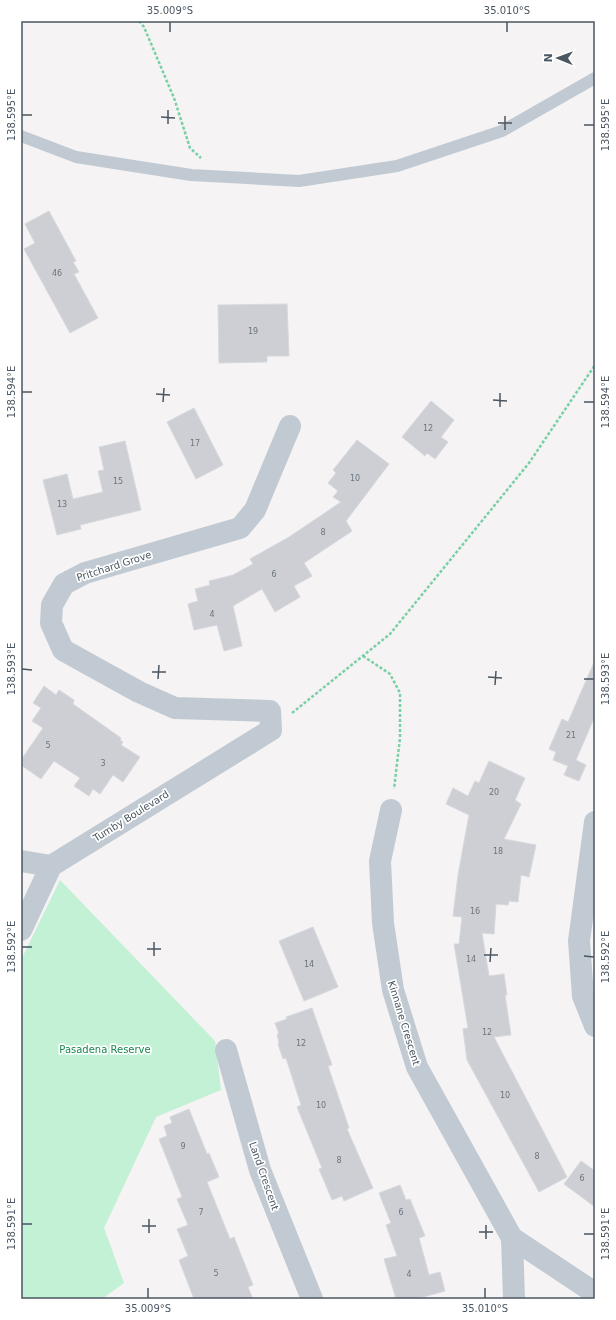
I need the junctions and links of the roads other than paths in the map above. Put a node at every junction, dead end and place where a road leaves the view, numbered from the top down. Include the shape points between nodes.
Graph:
1 (595, 78) edge
2 (21, 136) edge
3 (290, 426) dead end
4 (271, 730) joint
5 (391, 810) road end
6 (595, 822) edge
7 (21, 861) edge
8 (51, 866) junction
9 (21, 930) edge
10 (595, 1026) edge
11 (226, 1050) dead end
12 (512, 1238) junction
13 (595, 1293) edge
14 (312, 1299) edge
15 (514, 1299) edge

1 - 2 lane via 502,131 397,166 298,181 192,175 76,157
3 - 4 street, Pritchard Grove via 255,510 240,528 85,573 64,584 52,605 51,623 63,650 139,692 175,708 270,711
4 - 8 street, Tumby Boulevard
5 - 12 street, Kinnane Crescent via 380,861 383,923 393,990 417,1067
6 - 10 street via 579,941 583,996
7 - 8 street
8 - 9 street
11 - 14 street, Land Crescent via 260,1170
12 - 13 street, Kinnane Crescent
12 - 15 street, Kinnane Crescent

